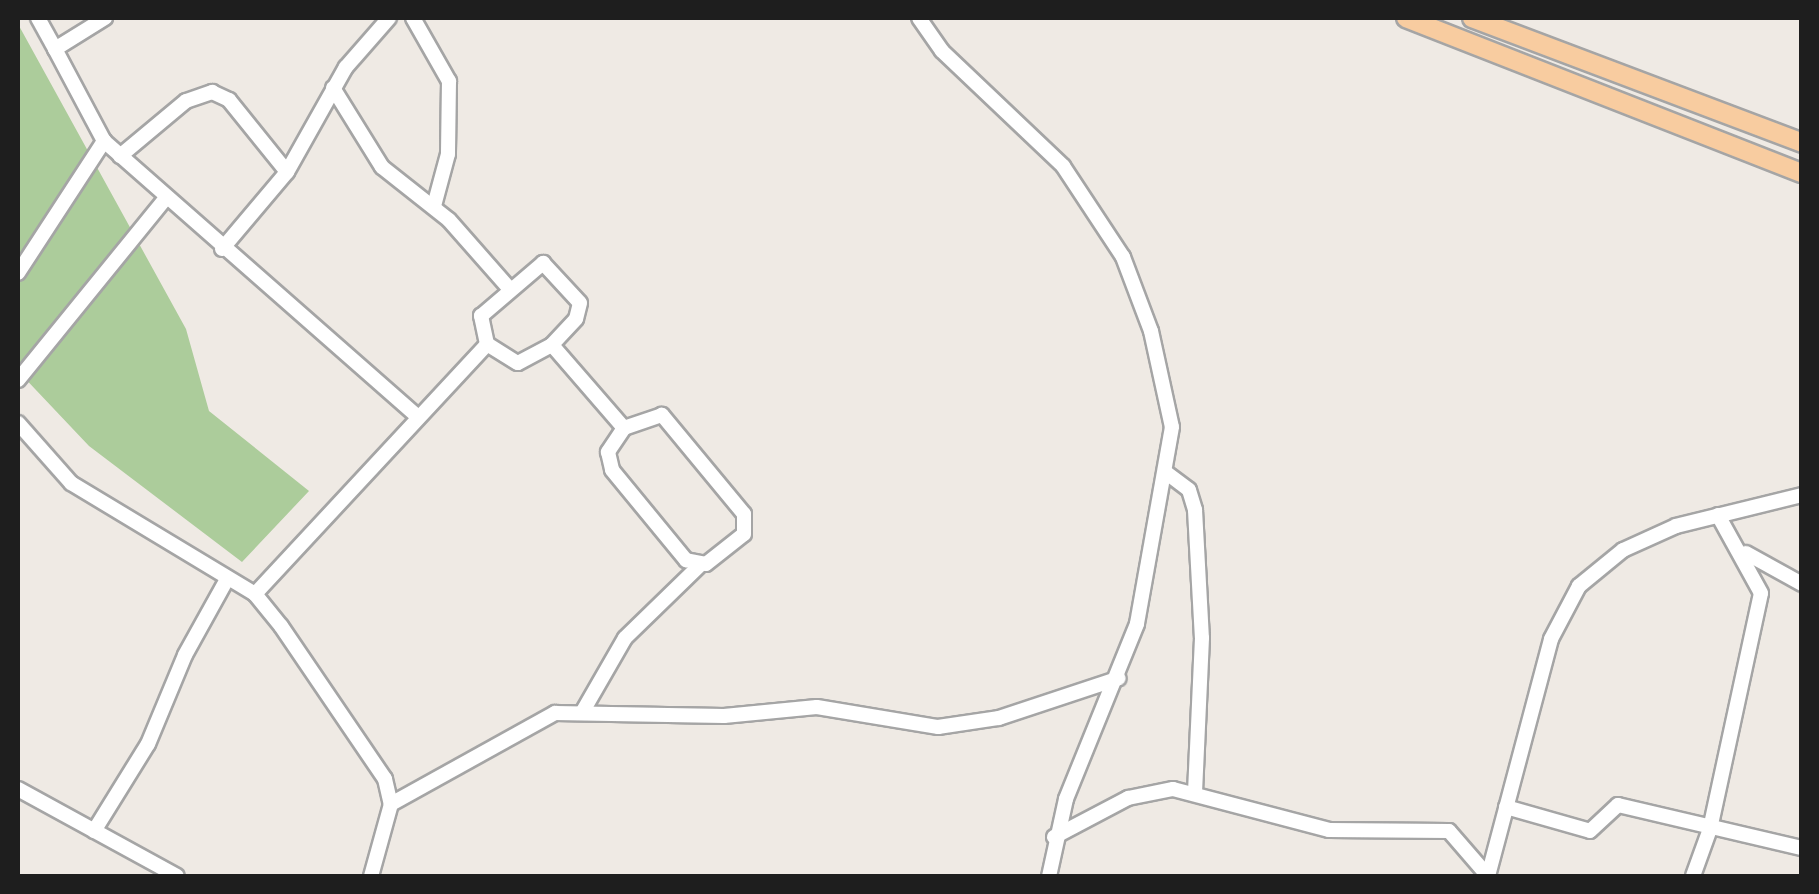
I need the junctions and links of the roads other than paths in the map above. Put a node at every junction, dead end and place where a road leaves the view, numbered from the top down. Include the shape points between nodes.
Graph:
1 (38, 18) edge
2 (105, 18) edge
3 (389, 18) edge
4 (414, 18) edge
5 (919, 18) edge
6 (1406, 18) edge
7 (1472, 18) edge
8 (55, 48) junction
9 (333, 88) junction
10 (104, 142) junction
11 (1802, 143) edge
12 (120, 156) junction
13 (286, 172) junction
14 (1802, 172) edge
15 (166, 198) junction
16 (434, 206) junction
17 (222, 249) junction
18 (18, 274) edge
19 (509, 288) junction
20 (488, 344) junction
21 (552, 345) junction
22 (18, 380) edge
23 (416, 415) junction
24 (18, 423) edge
25 (624, 428) junction
26 (1168, 474) junction
27 (1802, 495) edge
28 (1718, 515) junction
29 (1741, 550) junction
30 (699, 566) junction
31 (226, 581) junction
32 (1802, 584) edge
33 (255, 594) junction
34 (1120, 678) junction
35 (583, 710) junction
36 (18, 789) edge
37 (1195, 793) junction
38 (391, 804) junction
39 (1506, 807) junction
40 (1710, 829) junction
41 (94, 831) junction
42 (1054, 837) junction
43 (1802, 848) edge
44 (178, 876) edge
45 (371, 876) edge
46 (1048, 876) edge
47 (1488, 876) edge
48 (1693, 876) edge

1 - 8 street
2 - 8 street
3 - 9 street
4 - 16 street via 449,81 448,154
5 - 26 street via 942,52 1063,166 1123,257 1163,383 1172,428
6 - 14 main road
7 - 11 main road
8 - 10 street
9 - 13 street
9 - 16 street via 382,167
10 - 12 street
10 - 18 street
12 - 13 street via 186,101 212,92 229,100
12 - 15 street
13 - 17 street
15 - 17 street
15 - 22 street
16 - 19 street
17 - 23 street
19 - 20 street via 479,320
19 - 21 street via 542,262 572,288 578,315
20 - 21 street via 518,363
20 - 23 street
21 - 25 street
23 - 33 street
24 - 31 street via 71,483
25 - 30 street via 608,452 612,470 679,554
25 - 30 street via 648,414 662,415 744,514 744,534
26 - 34 street
26 - 37 street via 1189,490 1194,510 1202,638
27 - 28 street
28 - 29 street
28 - 39 street via 1623,550 1579,586 1551,639
29 - 32 street
29 - 40 street via 1762,593
30 - 35 street via 625,638
31 - 33 street
31 - 41 street via 185,655 148,744
33 - 38 street via 374,757
34 - 35 street via 999,718 938,727 816,707 709,716
34 - 42 street
35 - 38 street via 529,723
36 - 41 street
37 - 42 street via 1143,793
37 - 47 street via 1328,830 1449,831
38 - 45 street
39 - 40 street via 1584,830 1598,828 1618,804
39 - 47 street
40 - 43 street
40 - 48 street
41 - 44 street
42 - 46 street

